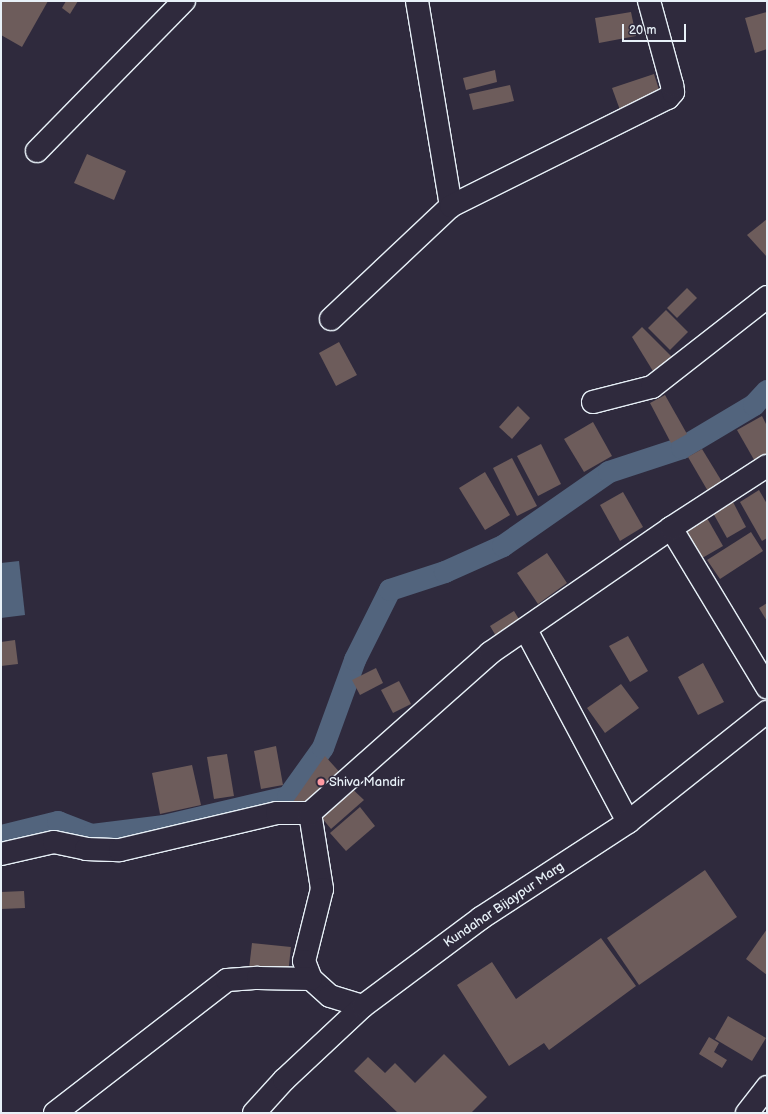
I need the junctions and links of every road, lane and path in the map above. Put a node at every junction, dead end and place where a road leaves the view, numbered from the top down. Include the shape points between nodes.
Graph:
1 (184, 1) edge
2 (417, 1) edge
3 (649, 1) edge
4 (37, 151) dead end
5 (451, 206) junction
6 (767, 297) edge
7 (331, 319) dead end
8 (593, 402) dead end
9 (767, 466) edge
10 (671, 528) junction
11 (526, 630) junction
12 (767, 687) edge
13 (767, 712) edge
14 (310, 813) junction
15 (628, 822) junction
16 (1, 854) edge
17 (311, 979) junction
18 (363, 1006) junction
19 (767, 1087) edge
20 (55, 1113) edge
21 (254, 1113) edge
22 (747, 1113) edge

1 - 4 street
2 - 5 street
3 - 5 street via 672,85 672,92 668,98
5 - 7 street
6 - 8 street via 652,387
9 - 10 street
10 - 11 street
10 - 12 street
11 - 14 street via 490,653
11 - 15 street
13 - 15 street, Kundahar Bijaypur Marg
14 - 16 street via 277,814 120,850 86,849 54,842
14 - 17 street via 322,889 304,961
15 - 18 street, Kundahar Bijaypur Marg via 481,918
17 - 18 street via 330,996
17 - 20 street via 228,980
18 - 21 street, Kundahar Bijaypur Marg via 284,1080
19 - 22 street

